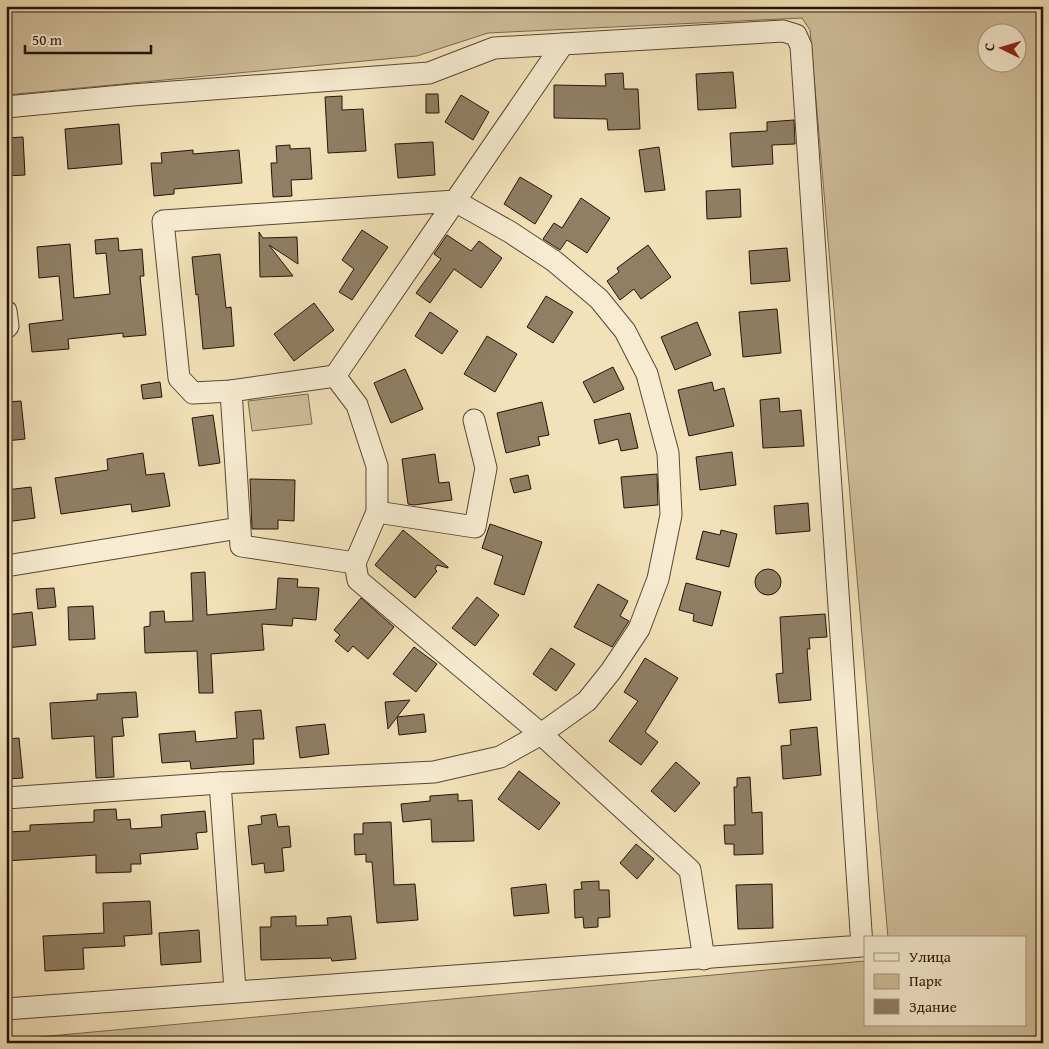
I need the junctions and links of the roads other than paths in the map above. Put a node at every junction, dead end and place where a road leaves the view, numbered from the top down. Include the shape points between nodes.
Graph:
1 (563, 44) junction
2 (6, 107) edge
3 (454, 200) junction
4 (6, 311) edge
5 (6, 328) edge
6 (335, 376) junction
7 (231, 391) junction
8 (474, 420) dead end
9 (377, 512) junction
10 (239, 528) junction
11 (355, 563) junction
12 (6, 566) edge
13 (541, 734) junction
14 (220, 783) junction
15 (6, 798) edge
16 (704, 959) junction
17 (235, 990) junction
18 (6, 1009) edge

1 - 2 street via 494,48 428,73
1 - 3 street
1 - 16 street via 784,31 796,35 801,46 862,946
3 - 6 street
3 - 7 street via 163,221 178,378 193,393
3 - 13 street via 554,261 599,299 625,331 647,374 668,453 671,515 658,579 639,629 587,701
4 - 5 street
6 - 7 street
6 - 9 street via 357,405 377,466
7 - 10 street
8 - 9 street via 486,468 475,527
9 - 11 street
10 - 11 street via 241,546
10 - 12 street
11 - 13 street via 358,580
13 - 14 street via 500,757 434,772
13 - 16 street via 690,870
14 - 15 street
14 - 17 street
16 - 17 street
17 - 18 street

